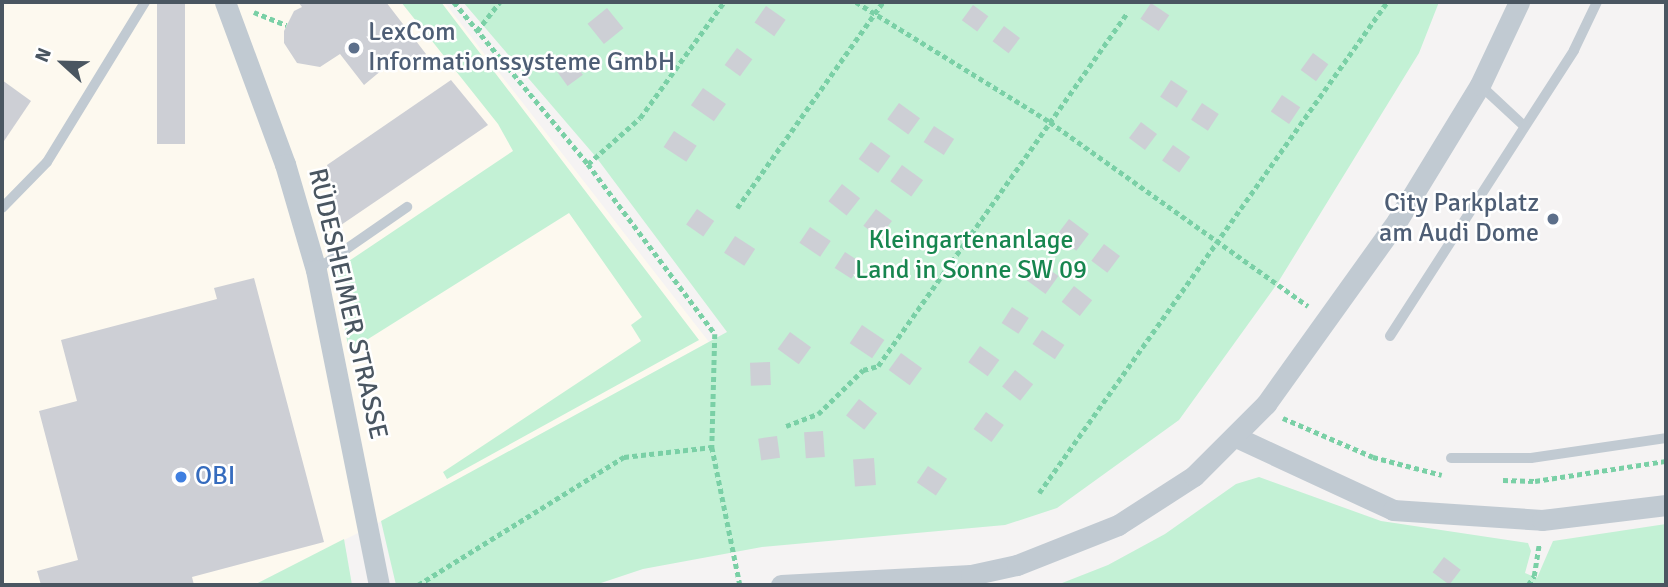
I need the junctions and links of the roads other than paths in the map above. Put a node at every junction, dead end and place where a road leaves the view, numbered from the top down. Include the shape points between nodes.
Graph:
1 (145, 2) edge
2 (1519, 2) edge
3 (1597, 2) edge
4 (233, 4) edge
5 (1480, 85) junction
6 (1524, 125) junction
7 (407, 207) dead end
8 (2, 208) edge
9 (316, 270) junction
10 (1390, 336) dead end
11 (1236, 437) junction
12 (1666, 438) edge
13 (1451, 457) dead end
14 (1666, 505) edge
15 (379, 585) edge
16 (781, 585) edge

1 - 8 lane via 47,162
2 - 5 street
3 - 6 lane via 1574,50
4 - 9 street, RÜDESHEIMER STRASSE
5 - 6 lane
5 - 11 street via 1396,221 1266,404
6 - 10 lane
7 - 9 lane
9 - 15 street, RÜDESHEIMER STRASSE
11 - 14 street via 1394,510 1542,520
11 - 16 street via 1194,476 1118,525 1017,565 971,575
12 - 13 lane via 1531,458

